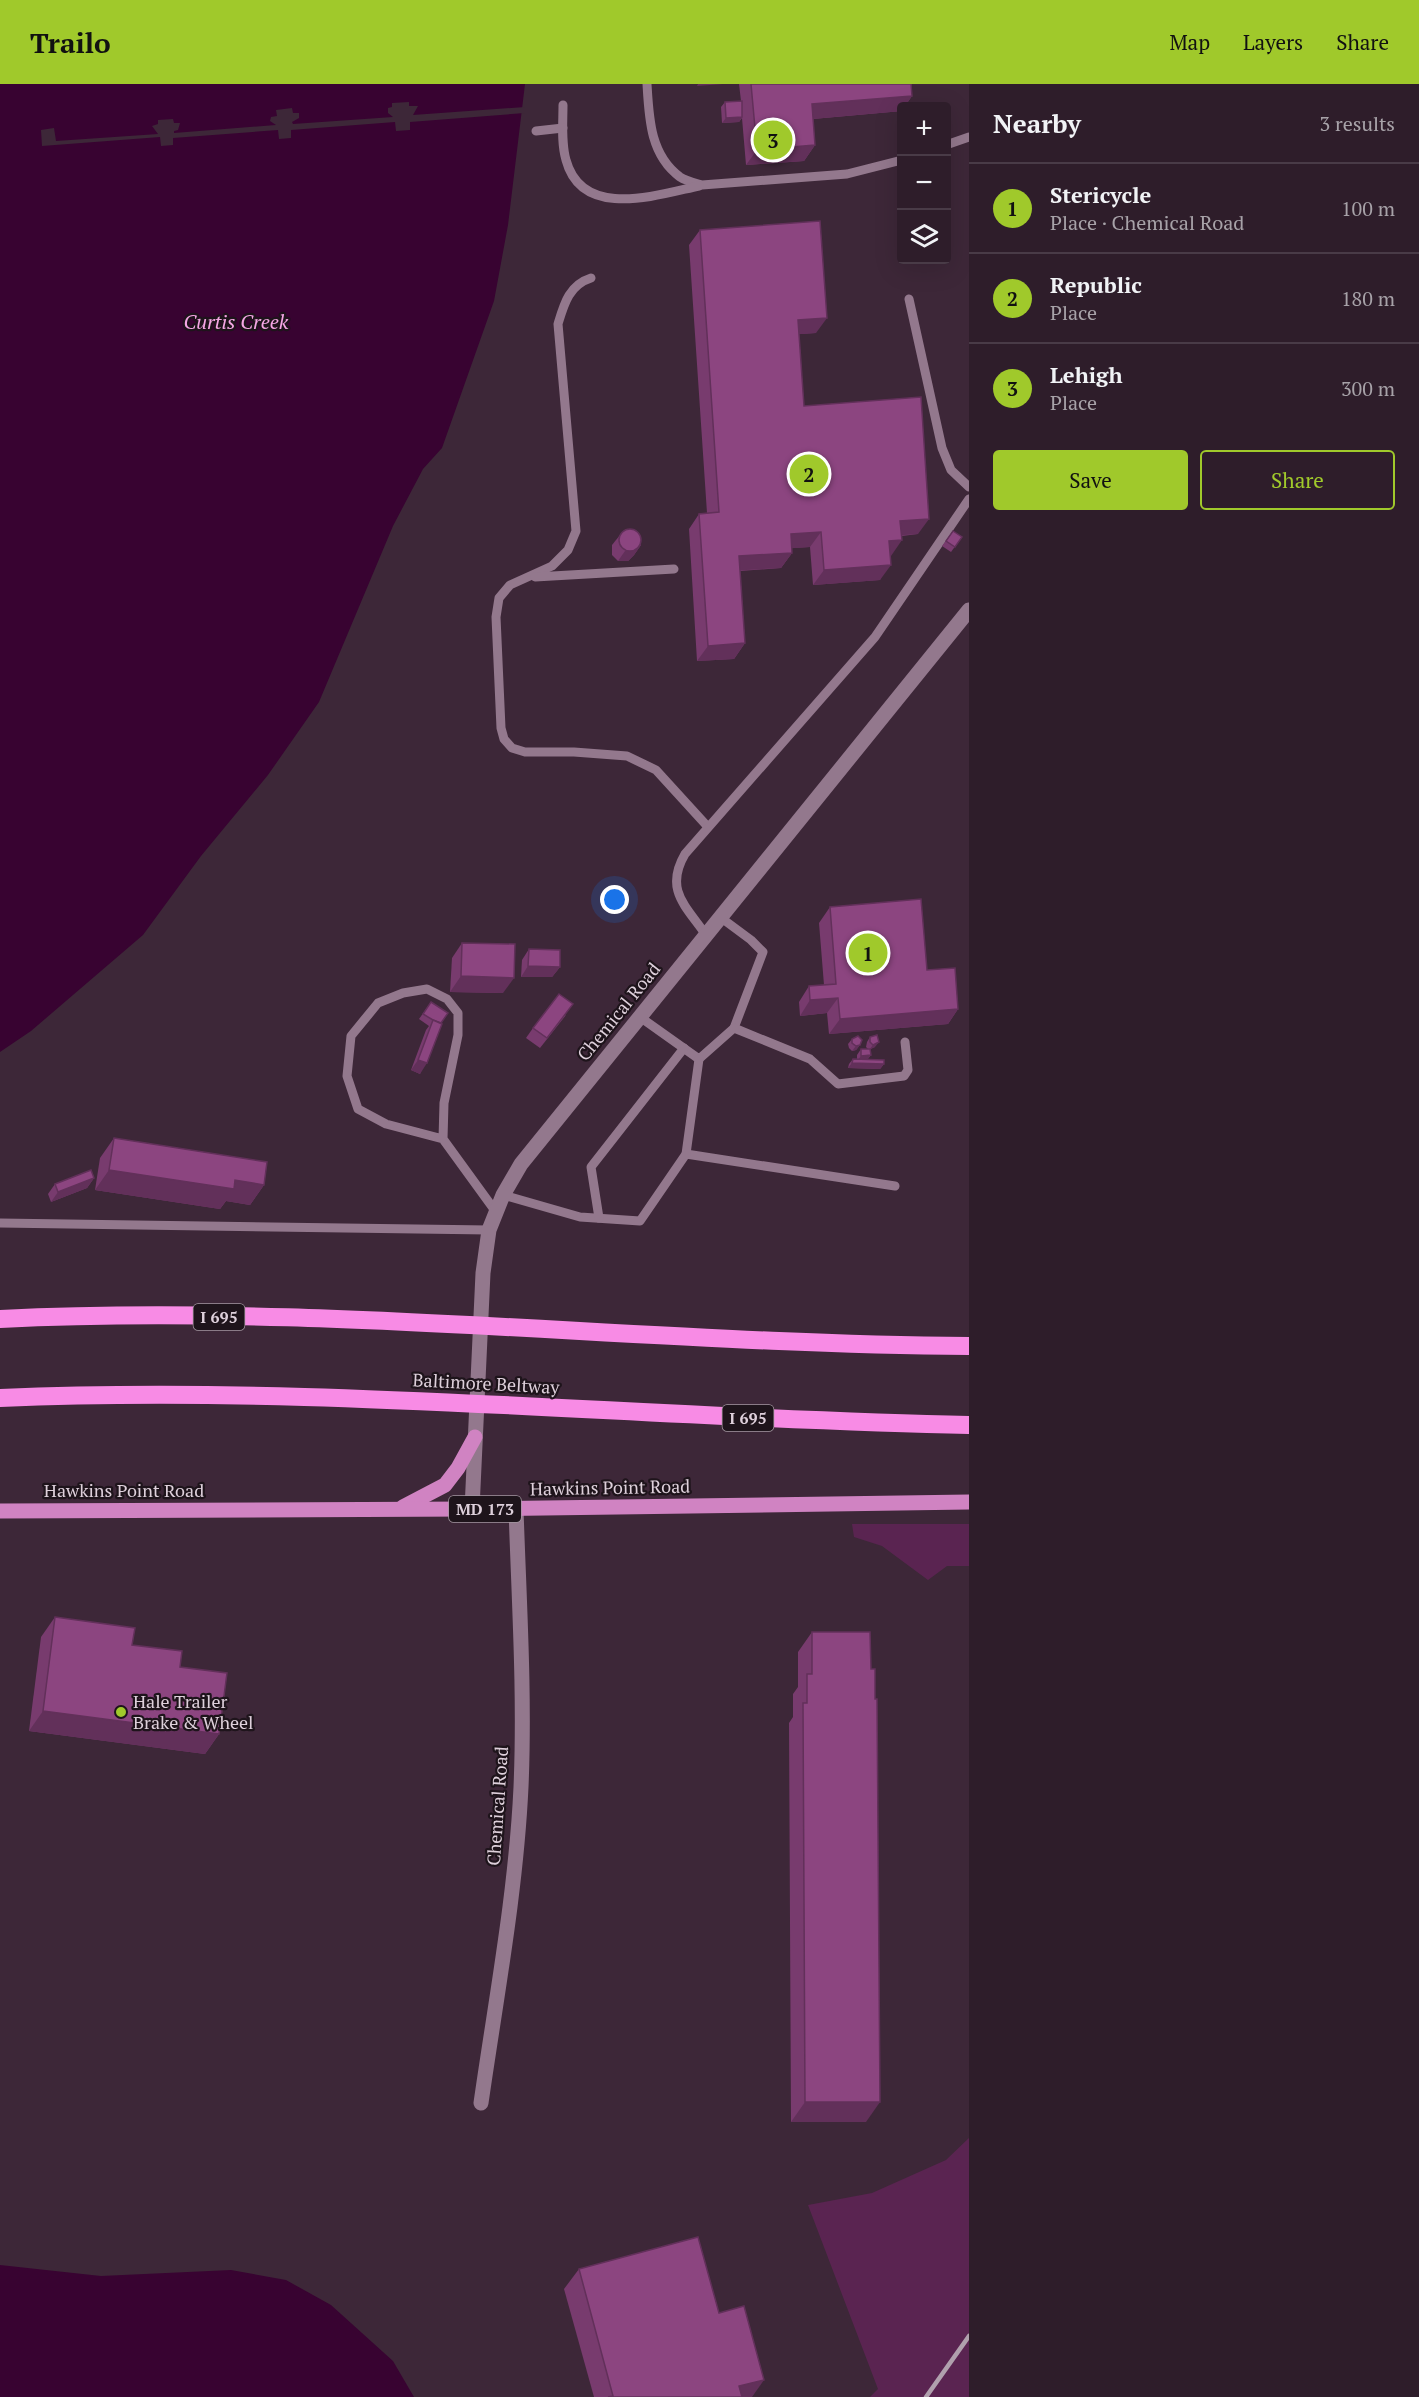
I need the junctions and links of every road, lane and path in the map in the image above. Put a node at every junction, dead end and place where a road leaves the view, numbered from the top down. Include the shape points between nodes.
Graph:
1 (647, 84) edge
2 (563, 105) dead end
3 (562, 128) junction
4 (536, 131) dead end
5 (969, 137) edge
6 (951, 143) edge
7 (897, 161) edge
8 (702, 185) junction
9 (591, 278) dead end
10 (909, 299) dead end
11 (969, 487) edge
12 (969, 499) edge
13 (674, 569) dead end
14 (530, 577) junction
15 (969, 610) edge
16 (708, 827) junction
17 (720, 917) junction
18 (706, 935) junction
19 (640, 1017) junction
20 (734, 1028) junction
21 (905, 1042) dead end
22 (684, 1048) junction
23 (699, 1059) junction
24 (443, 1139) junction
25 (686, 1154) junction
26 (895, 1186) dead end
27 (503, 1195) junction
28 (496, 1212) junction
29 (599, 1218) junction
30 (0, 1223) edge
31 (489, 1230) junction
32 (0, 1319) edge
33 (969, 1346) edge
34 (0, 1398) edge
35 (969, 1425) edge
36 (476, 1437) junction
37 (969, 1502) edge
38 (398, 1509) junction
39 (472, 1509) junction
40 (516, 1509) junction
41 (0, 1511) edge
42 (481, 2103) dead end

1 - 8 lane via 649,125 657,149 681,178
2 - 3 lane
3 - 4 lane
3 - 8 lane via 571,172 579,184 598,196 633,199
5 - 6 lane
7 - 8 lane via 847,174
9 - 14 lane via 580,281 573,289 558,324 576,531 568,550 552,566
10 - 11 lane via 942,448 951,470
12 - 16 lane via 875,637
13 - 14 lane
14 - 16 lane via 510,585 499,598 504,739 512,748 525,752 627,756 656,770
15 - 17 street, Chemical Road
16 - 18 lane via 685,854 676,870 675,883 681,899
17 - 18 street, Chemical Road
17 - 20 lane via 763,952
18 - 19 street, Chemical Road
19 - 22 lane
19 - 27 street, Chemical Road via 521,1164
20 - 21 lane via 810,1059 838,1084 904,1076 908,1070
20 - 23 lane
22 - 23 lane
22 - 29 lane via 591,1167
23 - 25 lane
24 - 24 lane via 444,1103 458,1035 458,1013 447,999 427,989 403,993 378,1003 351,1036 347,1076 358,1109 386,1124
24 - 28 lane
25 - 26 lane
25 - 29 lane via 640,1221
27 - 28 street, Chemical Road
27 - 29 lane via 580,1217
28 - 31 street, Chemical Road
30 - 31 lane
31 - 36 street, Chemical Road via 483,1273
32 - 33 highway, I 695 via 301,1318
34 - 35 highway, Baltimore Beltway / I 695 via 278,1396
36 - 38 main road via 445,1485
36 - 39 street, Chemical Road
37 - 40 main road, Hawkins Point Road / MD 173
38 - 39 main road, Hawkins Point Road / MD 173
38 - 41 main road, Hawkins Point Road / MD 173
39 - 40 main road, Hawkins Point Road / MD 173
40 - 42 street, Chemical Road via 523,1717 521,1788 513,1875

